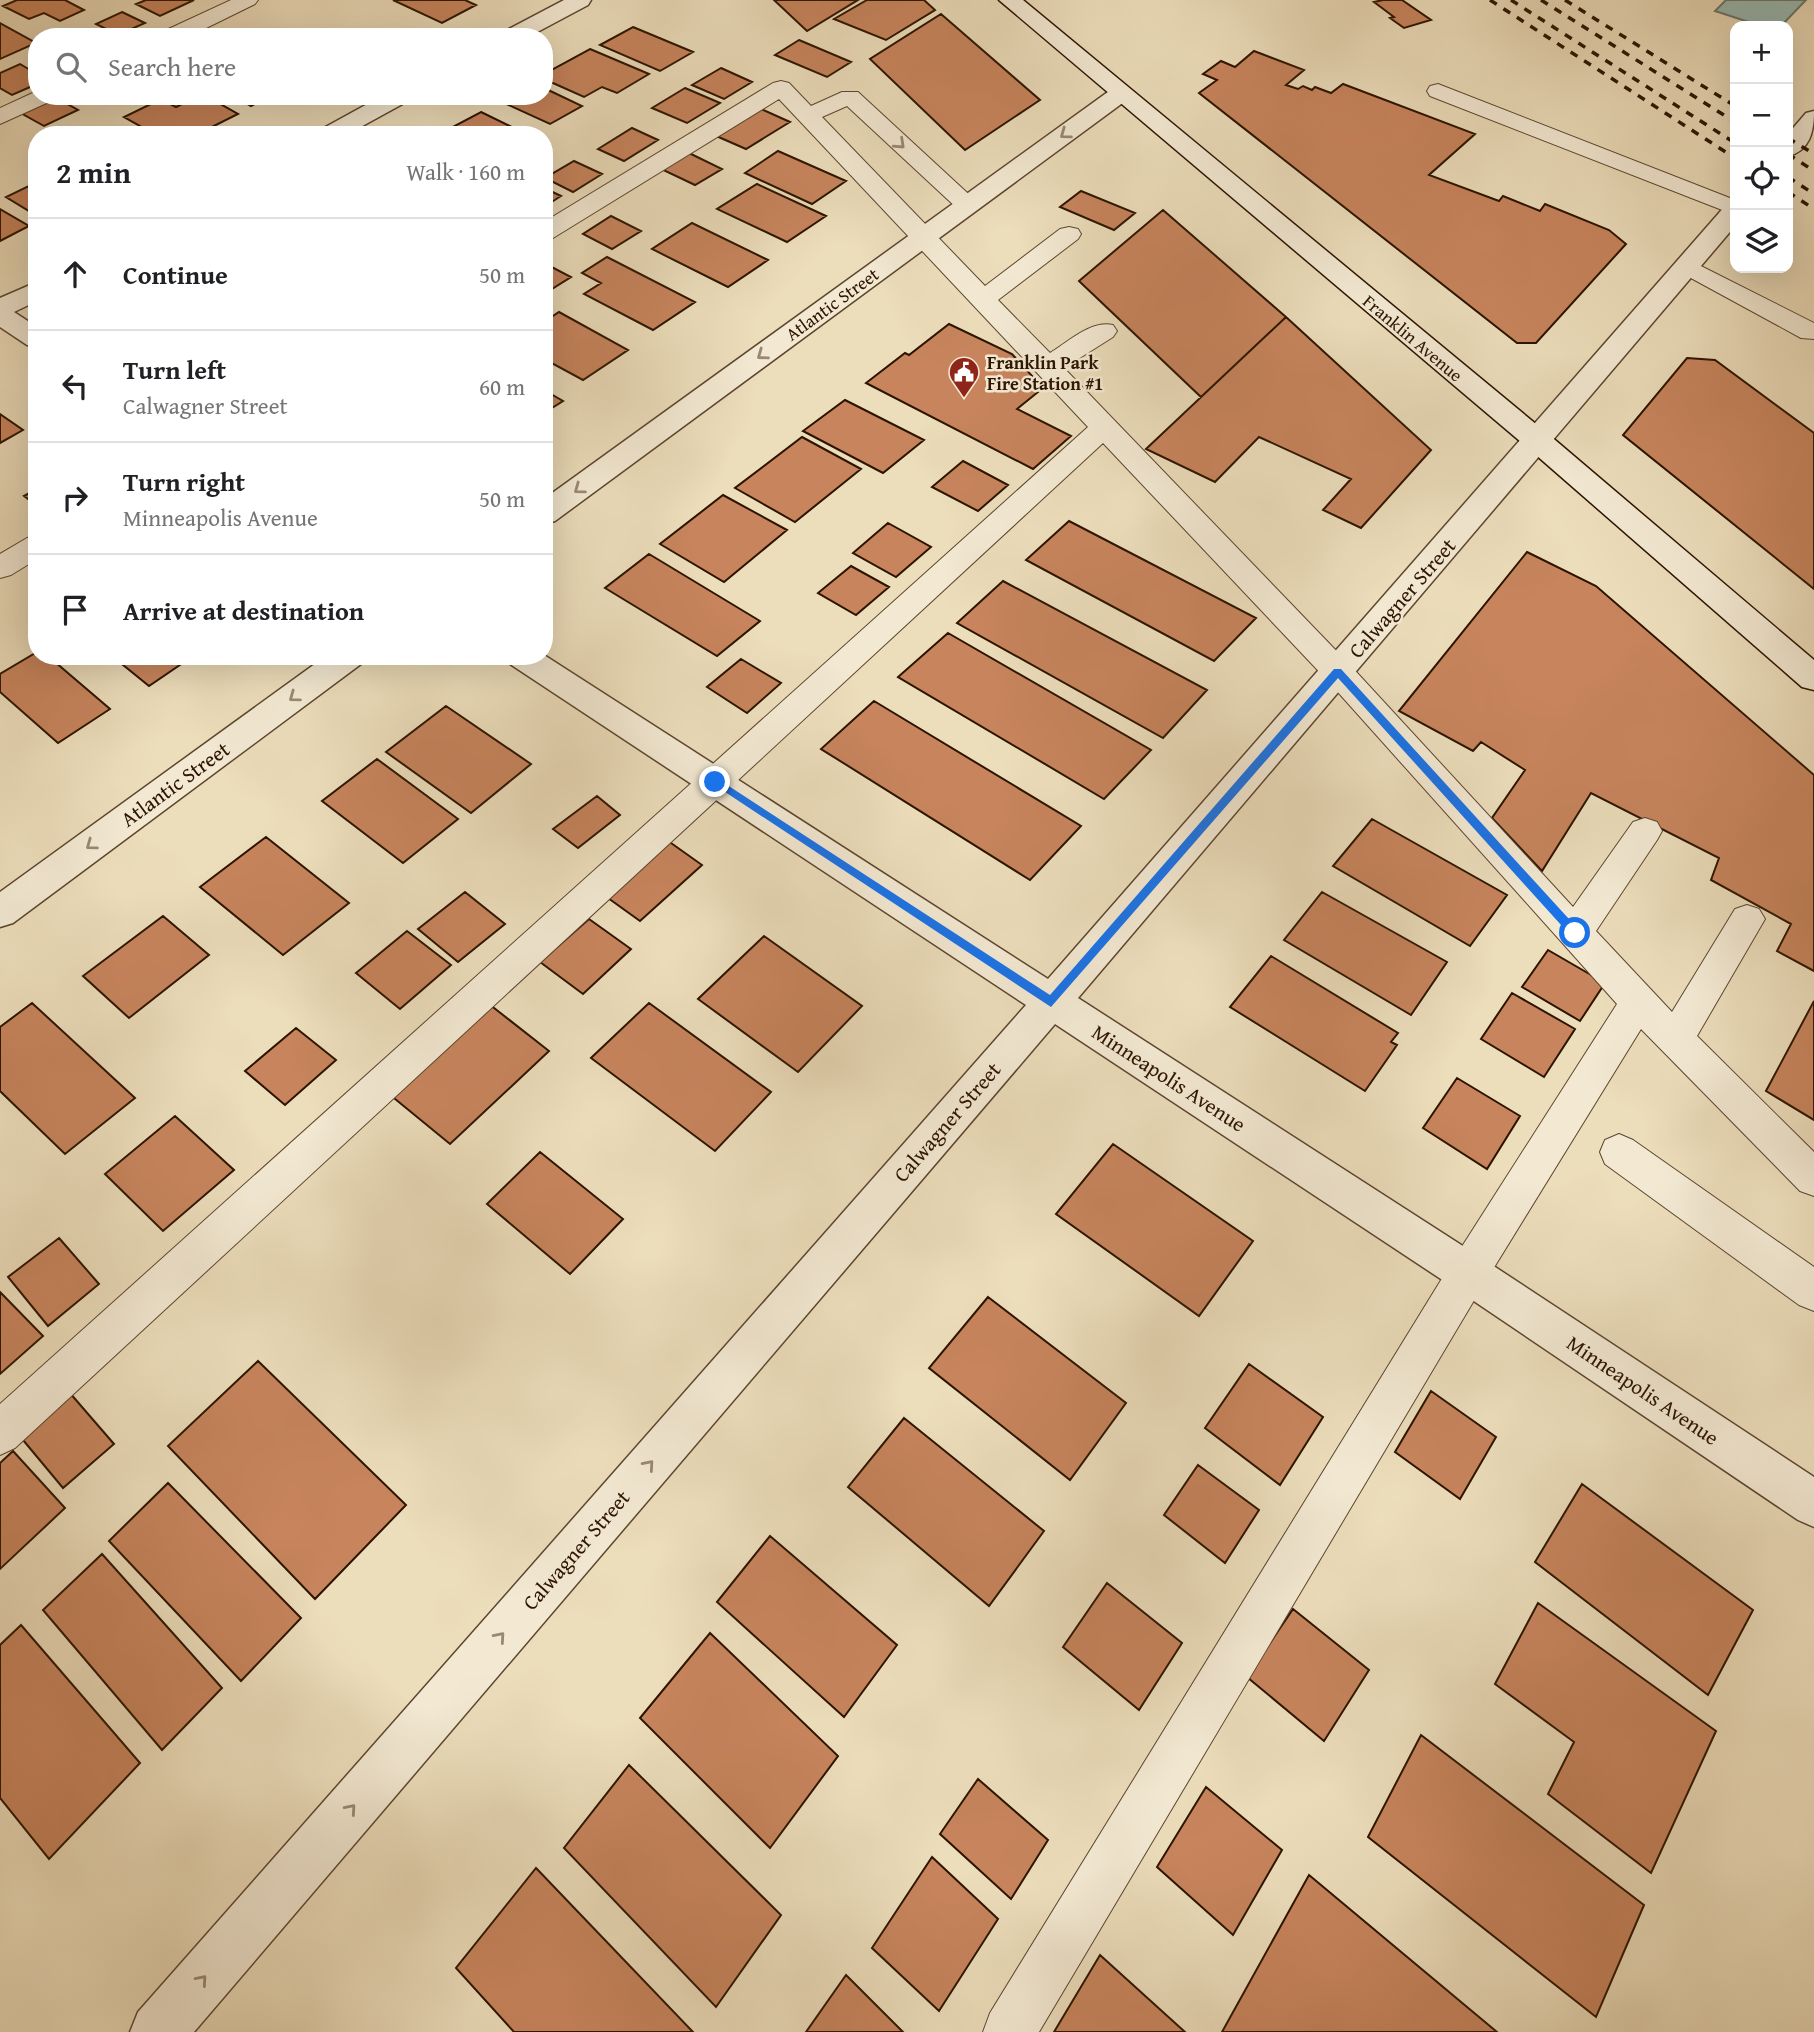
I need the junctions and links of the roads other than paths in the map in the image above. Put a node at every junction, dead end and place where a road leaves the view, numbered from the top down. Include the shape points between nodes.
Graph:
1 (248, 0) edge
2 (580, 0) edge
3 (1010, 0) edge
4 (189, 28) edge
5 (529, 28) edge
6 (1438, 92) dead end
7 (1120, 94) junction
8 (28, 103) edge
9 (383, 105) edge
10 (806, 116) junction
11 (0, 117) edge
12 (1814, 118) edge
13 (345, 126) edge
14 (1790, 147) edge
15 (967, 205) junction
16 (1730, 207) edge
17 (1734, 210) edge
18 (553, 227) edge
19 (1069, 234) dead end
20 (922, 239) junction
21 (1687, 266) junction
22 (28, 295) edge
23 (981, 301) junction
24 (0, 309) edge
25 (0, 315) edge
26 (1104, 331) dead end
27 (1813, 332) edge
28 (28, 333) edge
29 (1045, 368) junction
30 (1103, 428) junction
31 (1538, 442) junction
32 (553, 507) edge
33 (28, 551) edge
34 (0, 568) edge
35 (337, 665) edge
36 (536, 665) edge
37 (1338, 672) junction
38 (1814, 678) edge
39 (715, 782) junction
40 (1646, 831) dead end
41 (0, 912) edge
42 (1747, 919) dead end
43 (1575, 933) junction
44 (1051, 1002) junction
45 (1638, 1002) junction
46 (1675, 1039) junction
47 (1619, 1152) dead end
48 (1814, 1178) edge
49 (1468, 1273) junction
50 (1814, 1291) edge
51 (0, 1433) edge
52 (1814, 1504) edge
53 (158, 2032) edge
54 (1009, 2032) edge

1 - 4 lane
2 - 5 street
3 - 7 street, Franklin Avenue
6 - 16 lane
7 -> 15 street, Atlantic Street
7 - 31 street, Franklin Avenue
8 - 11 lane
9 - 13 street
10 -> 15 lane via 850,97
10 - 18 lane via 781,88
10 - 20 lane
12 - 14 street
15 - 20 street, Atlantic Street
17 - 21 street, Calwagner Street
19 - 23 lane
20 - 23 lane
20 -> 32 street, Atlantic Street
21 - 27 lane
21 - 31 street, Calwagner Street
22 - 24 street
23 - 29 lane
25 - 28 street
26 - 29 lane
29 - 30 lane
30 - 37 lane
30 - 39 lane
31 - 37 street, Calwagner Street
31 - 38 street, Franklin Avenue
33 - 34 lane
35 -> 41 street, Atlantic Street
36 - 39 street, Minneapolis Avenue
37 - 43 lane
37 - 44 street, Calwagner Street
39 - 44 street, Minneapolis Avenue
39 - 51 lane
40 - 43 lane
42 - 46 lane
43 - 45 lane
44 - 49 street, Minneapolis Avenue
53 -> 44 street, Calwagner Street
45 - 46 lane
45 - 49 lane
46 - 48 lane
47 - 50 lane
49 - 52 street, Minneapolis Avenue
49 - 54 lane

